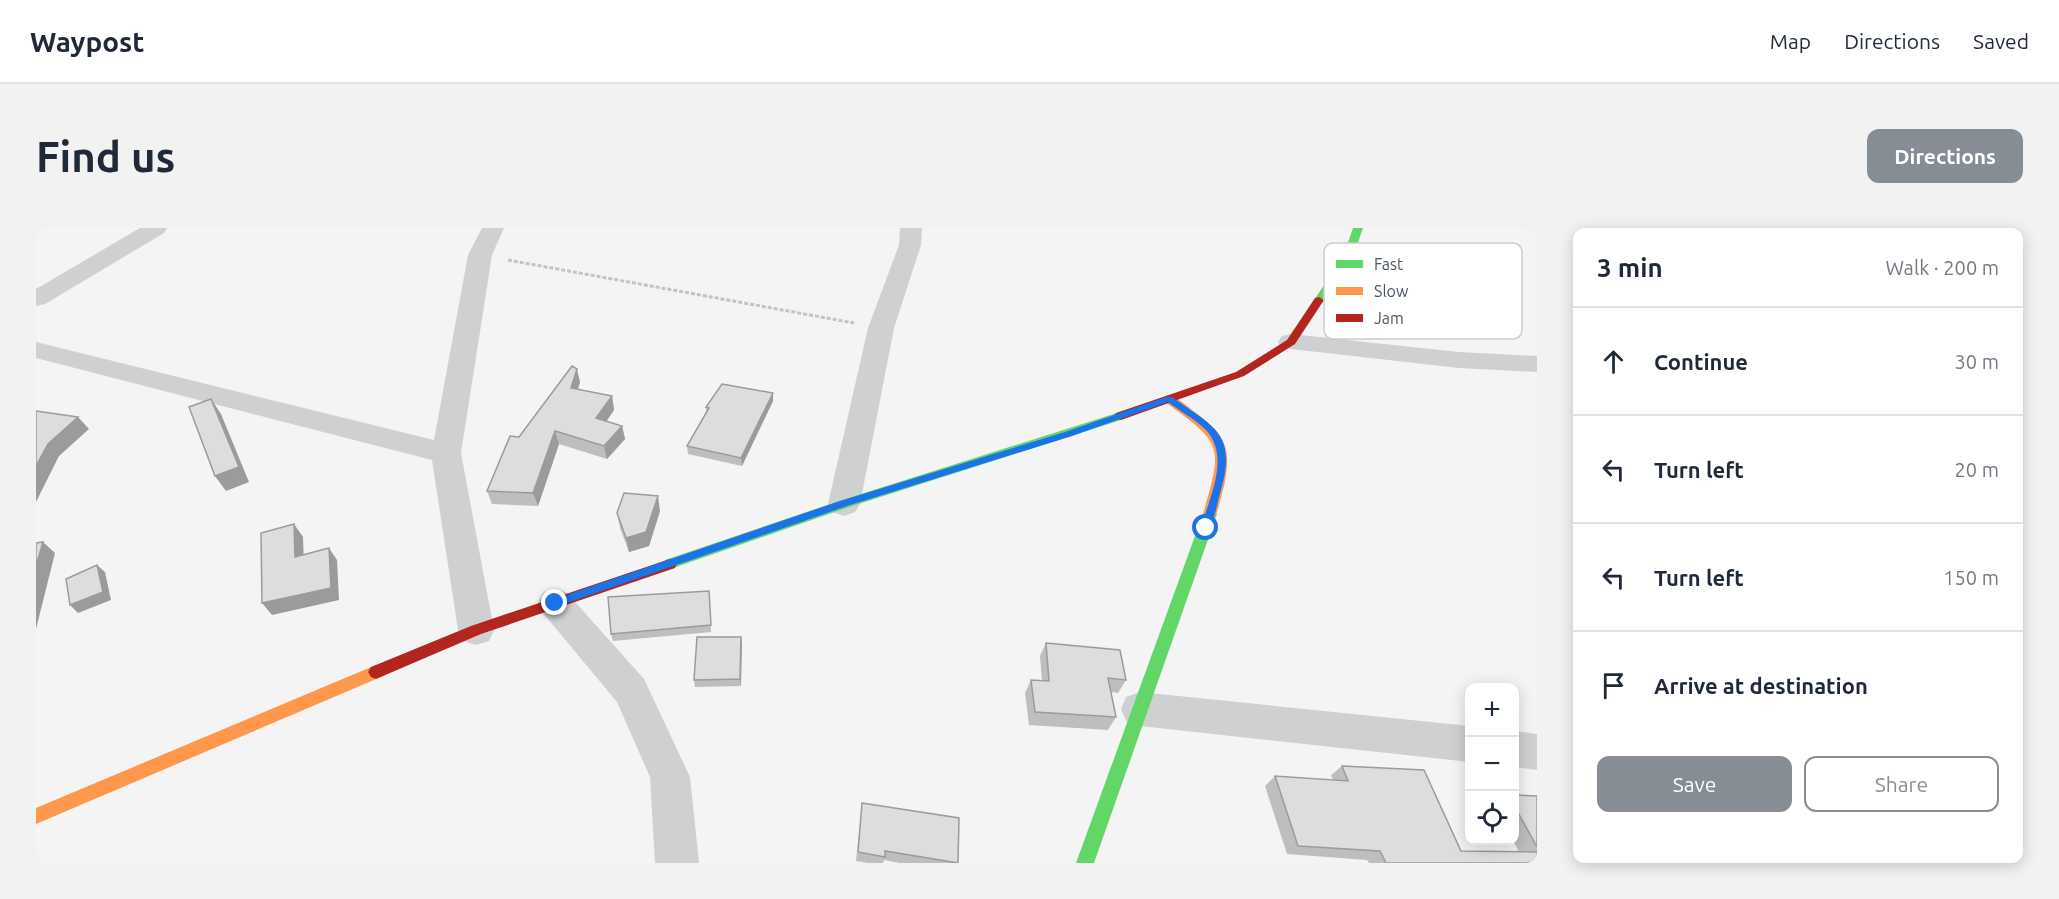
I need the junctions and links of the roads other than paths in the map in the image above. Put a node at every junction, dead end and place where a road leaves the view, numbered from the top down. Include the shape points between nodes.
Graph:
1 (156, 228) edge
2 (493, 228) edge
3 (911, 228) edge
4 (1358, 228) edge
5 (1353, 243) edge
6 (1324, 293) edge
7 (36, 299) edge
8 (1291, 342) junction
9 (36, 350) edge
10 (1537, 364) edge
11 (1169, 399) junction
12 (446, 453) junction
13 (844, 504) junction
14 (555, 603) junction
15 (476, 630) junction
16 (1140, 709) junction
17 (1465, 743) edge
18 (1519, 750) edge
19 (1537, 752) edge
20 (36, 816) edge
21 (677, 863) edge
22 (1085, 863) edge

1 - 7 street
2 - 12 street via 480,255
3 - 13 street via 910,245 881,328
4 - 5 street
6 - 8 street
8 - 10 street
8 - 11 street via 1240,374
9 - 12 street
11 - 13 street
11 - 16 street via 1209,428 1222,446 1223,466 1206,528
12 - 15 street
13 - 14 street
14 - 15 street
14 - 21 street via 631,691 669,777
15 - 20 street
16 - 17 street
16 - 22 street
18 - 19 street

